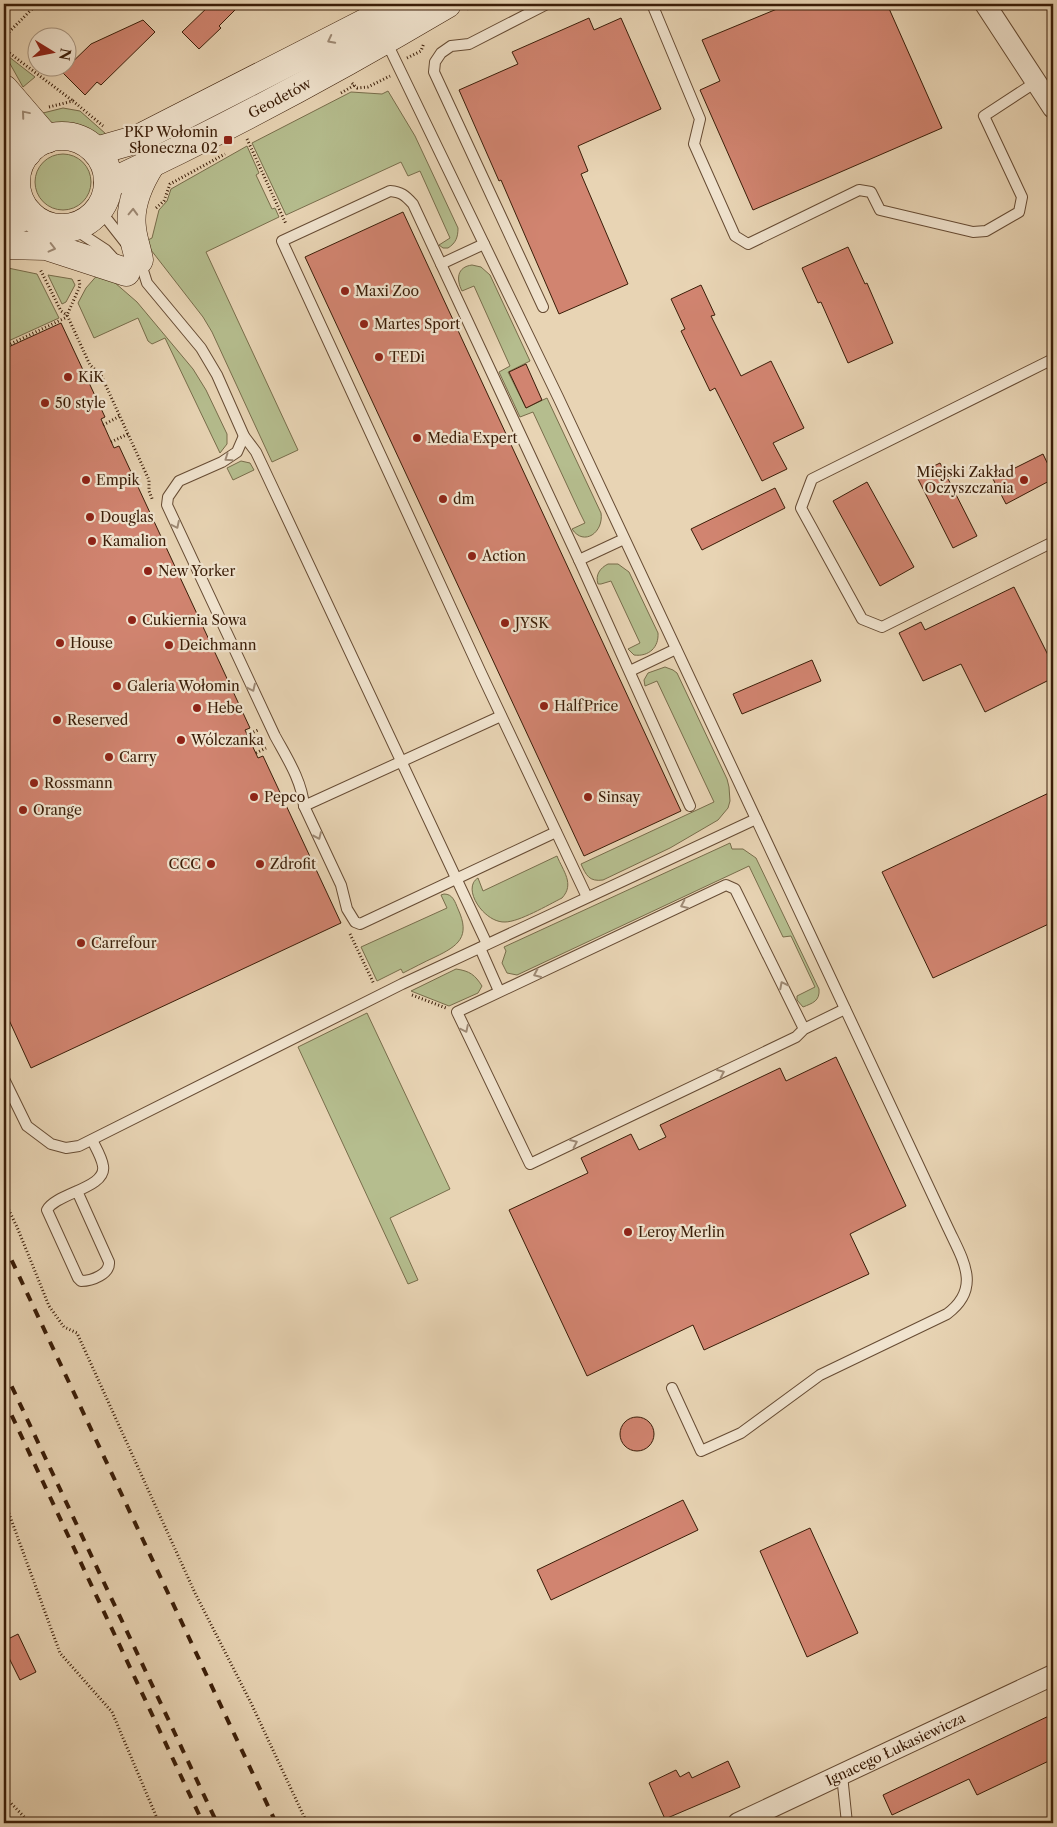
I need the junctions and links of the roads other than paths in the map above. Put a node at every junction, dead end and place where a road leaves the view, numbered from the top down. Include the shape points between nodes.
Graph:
1 (402, 4) edge
2 (547, 4) edge
3 (652, 4) edge
4 (985, 4) edge
5 (457, 8) edge
6 (386, 42) junction
7 (1036, 82) junction
8 (4, 89) edge
9 (1053, 108) edge
10 (15, 116) edge
11 (101, 141) junction
12 (37, 146) junction
13 (151, 164) junction
14 (108, 184) junction
15 (17, 202) edge
16 (99, 209) junction
17 (4, 226) edge
18 (71, 227) junction
19 (484, 244) junction
20 (4, 245) edge
21 (441, 264) junction
22 (138, 271) junction
23 (543, 307) dead end
24 (1053, 359) edge
25 (244, 436) junction
26 (624, 539) junction
27 (1053, 542) edge
28 (579, 560) junction
29 (676, 649) junction
30 (630, 671) junction
31 (501, 716) junction
32 (401, 761) junction
33 (304, 806) junction
34 (690, 806) dead end
35 (756, 818) junction
36 (556, 832) junction
37 (455, 879) junction
38 (587, 897) junction
39 (483, 946) junction
40 (499, 991) junction
41 (845, 1010) junction
42 (804, 1029) junction
43 (4, 1079) edge
44 (92, 1140) junction
45 (77, 1191) junction
46 (672, 1388) dead end
47 (1053, 1675) edge
48 (842, 1775) junction
49 (738, 1823) edge
50 (847, 1823) edge

1 - 6 main road, Geodetów
2 - 23 lane via 469,44 451,46 435,62 434,72
3 - 7 lane via 700,119 694,144 735,236 748,244 859,190 871,192 880,210 974,232 986,231 1019,212 1022,197 984,116
4 - 7 street
5 - 6 main road, Geodetów
6 -> 11 main road, Geodetów via 138,139
6 - 13 main road, Geodetów
6 - 19 lane
7 - 9 street
10 -> 8 main road
10 - 12 main road
11 - 12 main road via 90,146 62,136
11 - 14 main road
12 - 15 main road via 19,167
13 - 14 main road, Geodetów
22 -> 13 main road via 132,228 133,205 142,178
14 - 16 main road
15 - 17 main road
15 - 18 main road via 48,226
16 - 18 main road via 87,221
16 - 22 lane
18 - 22 lane
19 - 21 lane
19 - 26 lane
20 -> 22 main road via 46,246 85,265
21 - 28 lane
21 - 31 lane via 412,204 399,192 390,191 282,241
22 - 25 lane via 202,348
24 - 27 lane via 812,478 801,508 862,620 882,627
25 - 32 lane via 256,452
25 -> 33 lane via 237,452 179,481 168,496 167,505 288,759 303,792
26 - 28 lane
26 - 29 lane
28 - 30 lane
29 - 30 lane
29 - 35 lane
30 - 34 lane
31 - 32 lane
31 - 36 lane
32 - 33 lane
32 - 37 lane
33 -> 37 lane via 355,922 360,924
35 - 38 lane
35 - 41 lane
36 - 37 lane
36 - 38 lane
37 - 39 lane
38 - 39 lane
39 - 40 lane
39 - 44 lane
42 -> 40 lane via 735,889 726,885
40 -> 42 lane via 457,1012 530,1164 796,1037
41 - 42 lane
41 - 46 lane via 963,1260 966,1292 961,1302 947,1314 820,1375 742,1433 701,1451
43 - 44 lane via 26,1126 51,1144 66,1148
44 - 45 lane via 104,1166 103,1175
45 - 45 lane via 50,1205 47,1210 78,1278 86,1281 107,1272 110,1267
47 - 48 street, Ignacego Łukasiewicza
48 - 49 street, Ignacego Łukasiewicza
48 - 50 lane

